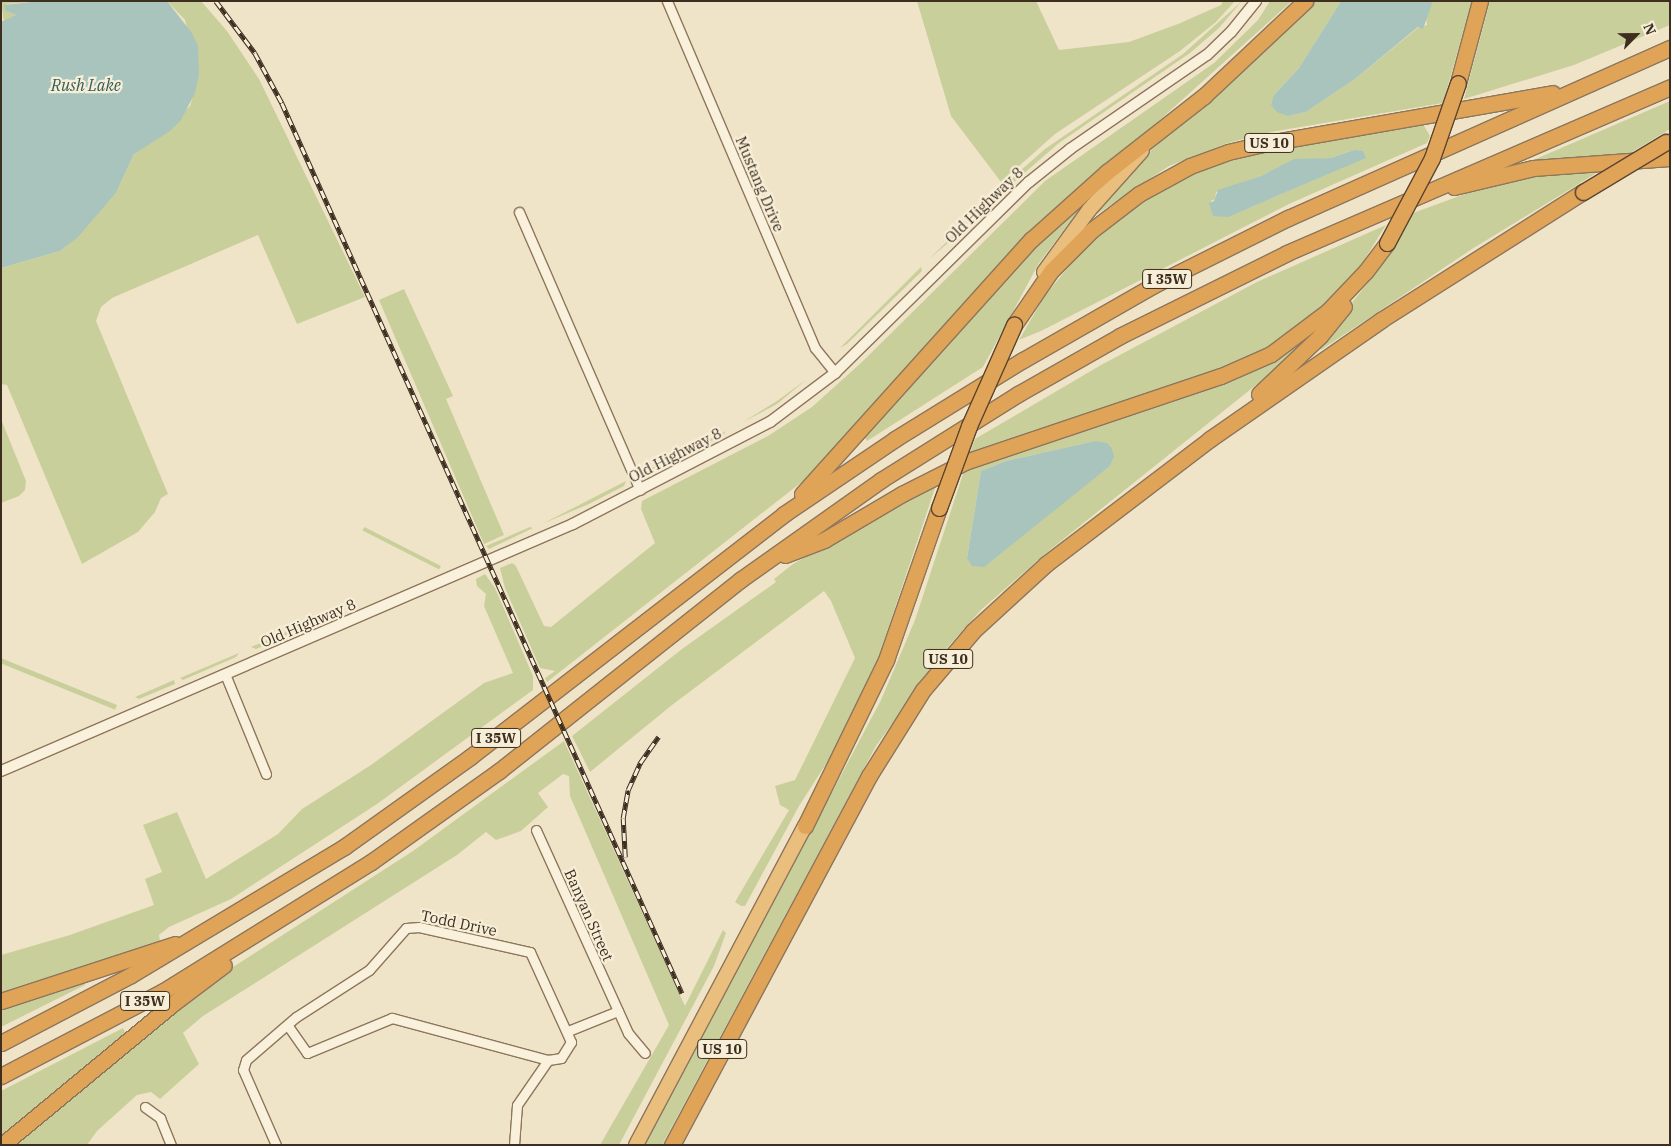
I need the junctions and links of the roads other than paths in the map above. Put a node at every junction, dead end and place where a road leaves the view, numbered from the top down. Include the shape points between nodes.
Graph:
1 (667, 1) edge
2 (1256, 1) edge
3 (1304, 1) edge
4 (1480, 1) edge
5 (1670, 48) edge
6 (1670, 87) edge
7 (1574, 90) junction
8 (1194, 104) junction
9 (1668, 140) edge
10 (1670, 158) edge
11 (1412, 197) junction
12 (519, 212) dead end
13 (1387, 243) junction
14 (1018, 319) junction
15 (834, 373) junction
16 (1210, 439) junction
17 (640, 490) junction
18 (784, 514) junction
19 (767, 561) junction
20 (224, 674) junction
21 (1, 771) edge
22 (266, 774) dead end
23 (805, 826) joint
24 (536, 830) dead end
25 (297, 911) junction
26 (191, 940) junction
27 (1, 1001) edge
28 (618, 1011) junction
29 (288, 1026) junction
30 (568, 1031) junction
31 (1, 1043) edge
32 (645, 1053) dead end
33 (548, 1060) junction
34 (1, 1076) edge
35 (145, 1107) dead end
36 (2, 1145) edge
37 (171, 1145) edge
38 (276, 1145) edge
39 (514, 1145) edge
40 (636, 1145) edge
41 (672, 1145) edge

1 - 15 street, Mustang Drive via 807,330
2 - 15 street, Old Highway 8 via 1207,55 1070,149 1029,182
3 - 8 highway via 1248,58
4 - 13 highway, bridge via 1458,83 1432,158
5 - 7 highway, I 35W
6 - 11 highway, I 35W
7 - 14 highway, US 10 via 1262,144 1190,166 1139,194 1092,230 1051,271
7 - 18 highway, I 35W via 1288,218 1154,286 1059,339 895,439
8 - 14 highway via 1139,154 1089,210 1045,271
8 - 18 highway via 1107,172 1032,239
9 - 16 highway, US 10, bridge via 1381,320
10 - 11 highway via 1533,168
11 - 19 highway, I 35W via 1206,292 1064,367 918,456
12 - 17 street
13 - 16 highway via 1364,281 1320,336
13 - 19 highway via 1328,311 1284,346 1247,366 965,462 824,540
14 - 23 highway, US 10, bridge via 969,426 882,668
15 - 17 street, Old Highway 8 via 770,422
16 - 41 highway, US 10 via 1021,585 973,630 928,684 901,722 843,822
17 - 20 street, Old Highway 8 via 543,538
18 - 26 highway, I 35W via 428,788 300,875
19 - 25 highway, I 35W via 490,778
20 - 21 street, Old Highway 8
20 - 22 street
23 - 40 highway, US 10
24 - 28 street, Banyan Street
25 - 34 highway, I 35W via 162,992
25 - 36 highway via 171,1004
26 - 27 highway via 150,950 122,963
26 - 31 highway, I 35W
28 - 30 street
28 - 32 street, Banyan Street via 628,1033
29 - 30 street, Todd Drive via 296,1017 369,970 401,932 413,926 530,952
29 - 33 street via 307,1053 392,1018
29 - 38 street, Todd Drive via 248,1058 244,1065
30 - 33 street via 571,1042 566,1054
33 - 39 street via 517,1106
35 - 37 street via 160,1118

